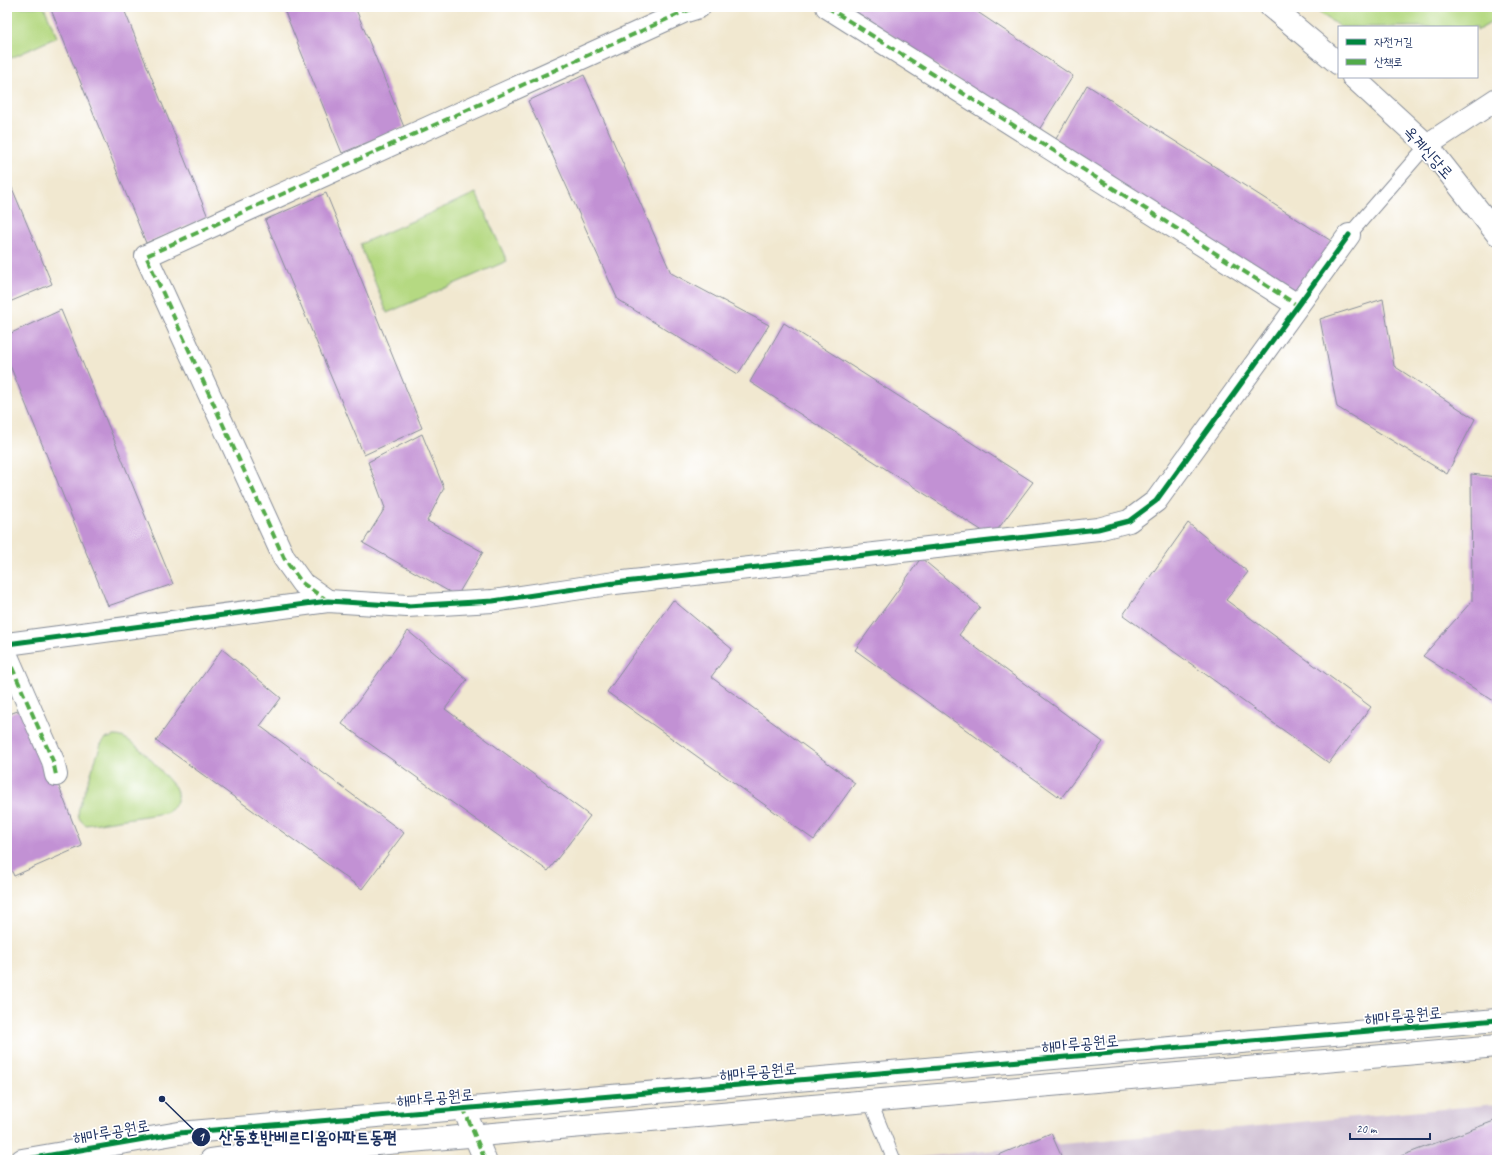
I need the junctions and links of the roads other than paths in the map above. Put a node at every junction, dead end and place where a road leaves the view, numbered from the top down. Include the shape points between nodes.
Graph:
1 (699, 7) edge
2 (827, 7) edge
3 (1271, 7) edge
4 (1338, 63) edge
5 (1354, 78) edge
6 (1497, 99) edge
7 (1426, 145) junction
8 (1497, 234) edge
9 (1349, 235) joint
10 (1297, 305) junction
11 (328, 601) junction
12 (7, 644) edge
13 (7, 656) edge
14 (56, 775) dead end
15 (1497, 1020) edge
16 (1497, 1046) edge
17 (870, 1100) junction
18 (463, 1107) junction
19 (475, 1136) junction
20 (22, 1160) edge
21 (211, 1160) edge
22 (485, 1160) edge
23 (894, 1160) edge

1 - 11 street via 146,256 284,558 302,583
2 - 10 street
3 - 4 street
5 - 7 street, 옥계신당로
6 - 7 street
7 - 8 street, 옥계신당로
7 - 9 lane
9 - 10 street
10 - 11 street via 1156,501 1129,521 1098,529 615,583 493,601 407,606
11 - 12 street
13 - 14 street via 53,761
15 - 18 street, 해마루공원로 via 773,1083
16 - 17 street
17 - 19 street
17 - 23 lane
18 - 19 street
18 - 20 street, 해마루공원로 via 179,1133
19 - 21 street
19 - 22 street

